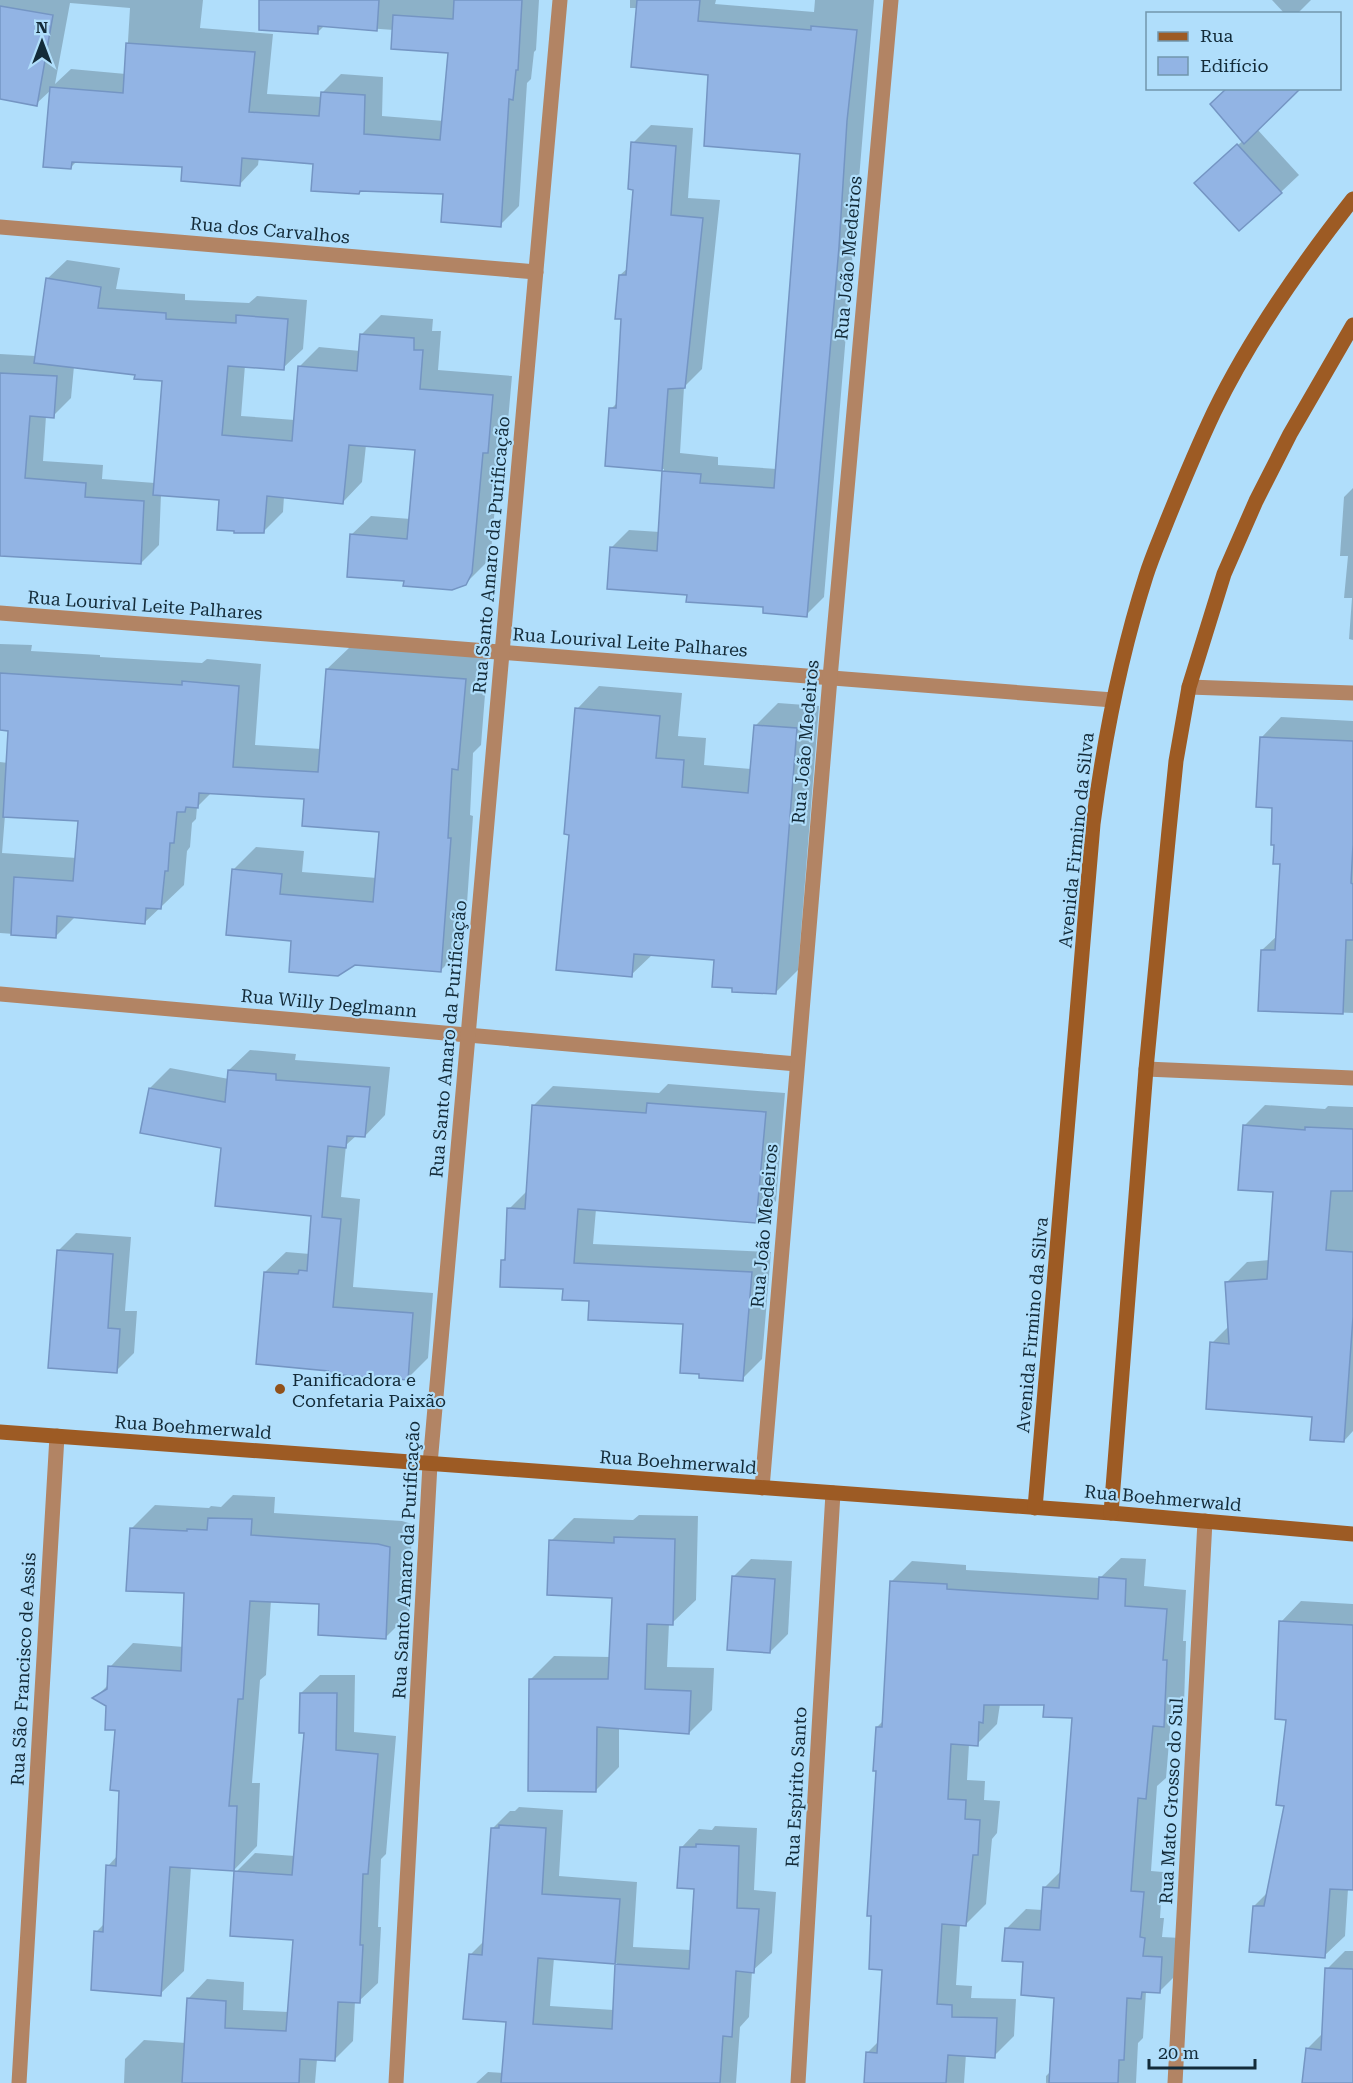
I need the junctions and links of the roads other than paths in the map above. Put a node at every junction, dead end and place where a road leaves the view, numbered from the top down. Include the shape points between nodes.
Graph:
1 (560, 0) edge
2 (891, 0) edge
3 (1353, 199) edge
4 (0, 227) edge
5 (536, 272) junction
6 (1353, 325) edge
7 (0, 613) edge
8 (502, 652) junction
9 (830, 678) junction
10 (1189, 687) junction
11 (1353, 693) edge
12 (1113, 700) junction
13 (0, 994) edge
14 (468, 1035) junction
15 (797, 1064) junction
16 (1146, 1069) junction
17 (1353, 1078) edge
18 (0, 1432) edge
19 (57, 1436) junction
20 (430, 1464) junction
21 (762, 1488) junction
22 (833, 1493) junction
23 (1035, 1508) junction
24 (1111, 1514) junction
25 (1205, 1521) junction
26 (1353, 1534) edge
27 (19, 2083) edge
28 (396, 2083) edge
29 (798, 2083) edge
30 (1175, 2083) edge

1 - 5 street, Rua Santo Amaro da Purificação
2 - 9 street, Rua João Medeiros
3 - 12 street, Avenida Firmino da Silva via 1271,314 1215,411 1146,575
4 - 5 street, Rua dos Carvalhos
5 - 8 street, Rua Santo Amaro da Purificação
6 - 10 street via 1256,501 1224,574
7 - 8 street, Rua Lourival Leite Palhares
8 - 9 street, Rua Lourival Leite Palhares
8 - 14 street, Rua Santo Amaro da Purificação
9 - 12 street, Rua Lourival Leite Palhares
9 - 15 street, Rua João Medeiros
10 - 11 street
10 - 16 street via 1176,761
12 - 23 street, Avenida Firmino da Silva via 1093,824
13 - 14 street, Rua Willy Deglmann
14 - 15 street, Rua Willy Deglmann
14 - 20 street, Rua Santo Amaro da Purificação
15 - 21 street, Rua João Medeiros
16 - 17 street
16 - 24 street
18 - 19 street, Rua Boehmerwald
19 - 20 street, Rua Boehmerwald
19 - 27 street, Rua São Francisco de Assis
20 - 21 street, Rua Boehmerwald
20 - 28 street, Rua Santo Amaro da Purificação
21 - 22 street, Rua Boehmerwald
22 - 23 street, Rua Boehmerwald
22 - 29 street, Rua Espírito Santo
23 - 24 street, Rua Boehmerwald
24 - 25 street, Rua Boehmerwald
25 - 26 street, Rua Boehmerwald
25 - 30 street, Rua Mato Grosso do Sul

